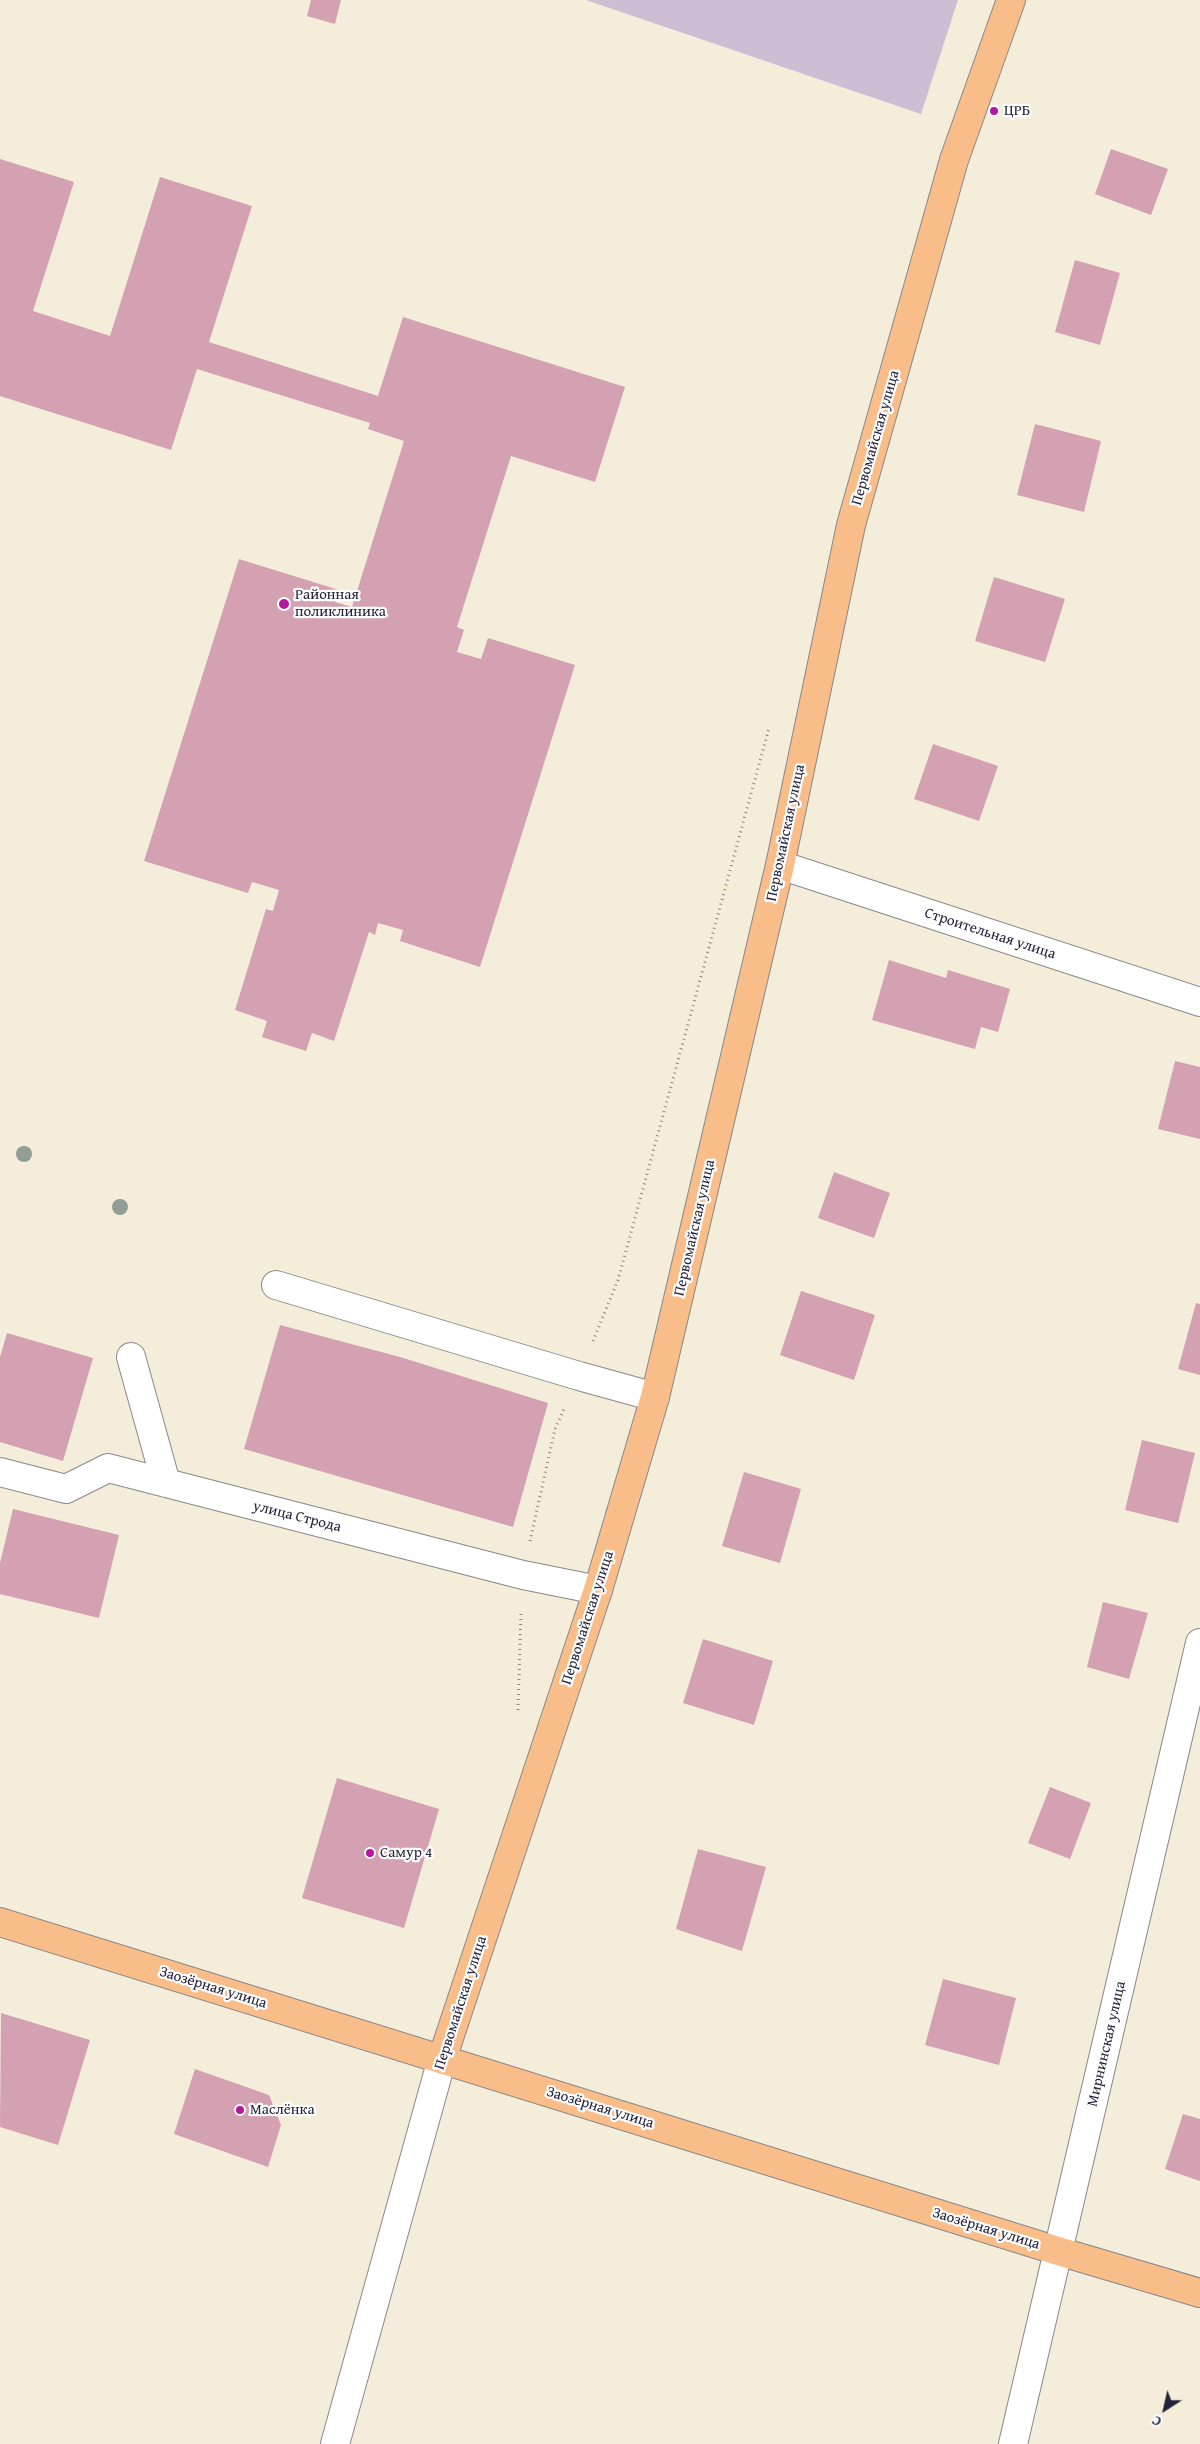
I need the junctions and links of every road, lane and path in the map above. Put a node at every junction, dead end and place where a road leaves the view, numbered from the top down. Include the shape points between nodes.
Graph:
1 (1011, 0) edge
2 (770, 721) dead end
3 (780, 865) junction
4 (1200, 1002) edge
5 (276, 1285) dead end
6 (132, 1357) dead end
7 (579, 1376) junction
8 (655, 1397) junction
9 (0, 1472) edge
10 (166, 1483) junction
11 (523, 1575) junction
12 (598, 1590) junction
13 (1200, 1643) edge
14 (518, 1718) dead end
15 (0, 1922) edge
16 (442, 2059) junction
17 (1058, 2251) junction
18 (1200, 2293) edge
19 (335, 2444) edge
20 (1013, 2444) edge

1 - 3 main road, Первомайская улица via 954,160 851,525
2 - 7 path via 618,1280
3 - 4 street, Строительная улица
3 - 8 main road, Первомайская улица
5 - 7 street
6 - 10 street
7 - 8 street
7 - 11 path via 555,1429
8 - 12 main road, Первомайская улица
9 - 10 street, улица Строда via 66,1489 108,1468
10 - 11 street, улица Строда
11 - 12 street, улица Строда
11 - 14 path
12 - 16 main road, Первомайская улица
13 - 17 street, Мирнинская улица
15 - 16 main road, Заозёрная улица
16 - 17 main road, Заозёрная улица
16 - 19 street, Первомайская улица
17 - 18 main road, Заозёрная улица
17 - 20 street, Мирнинская улица

